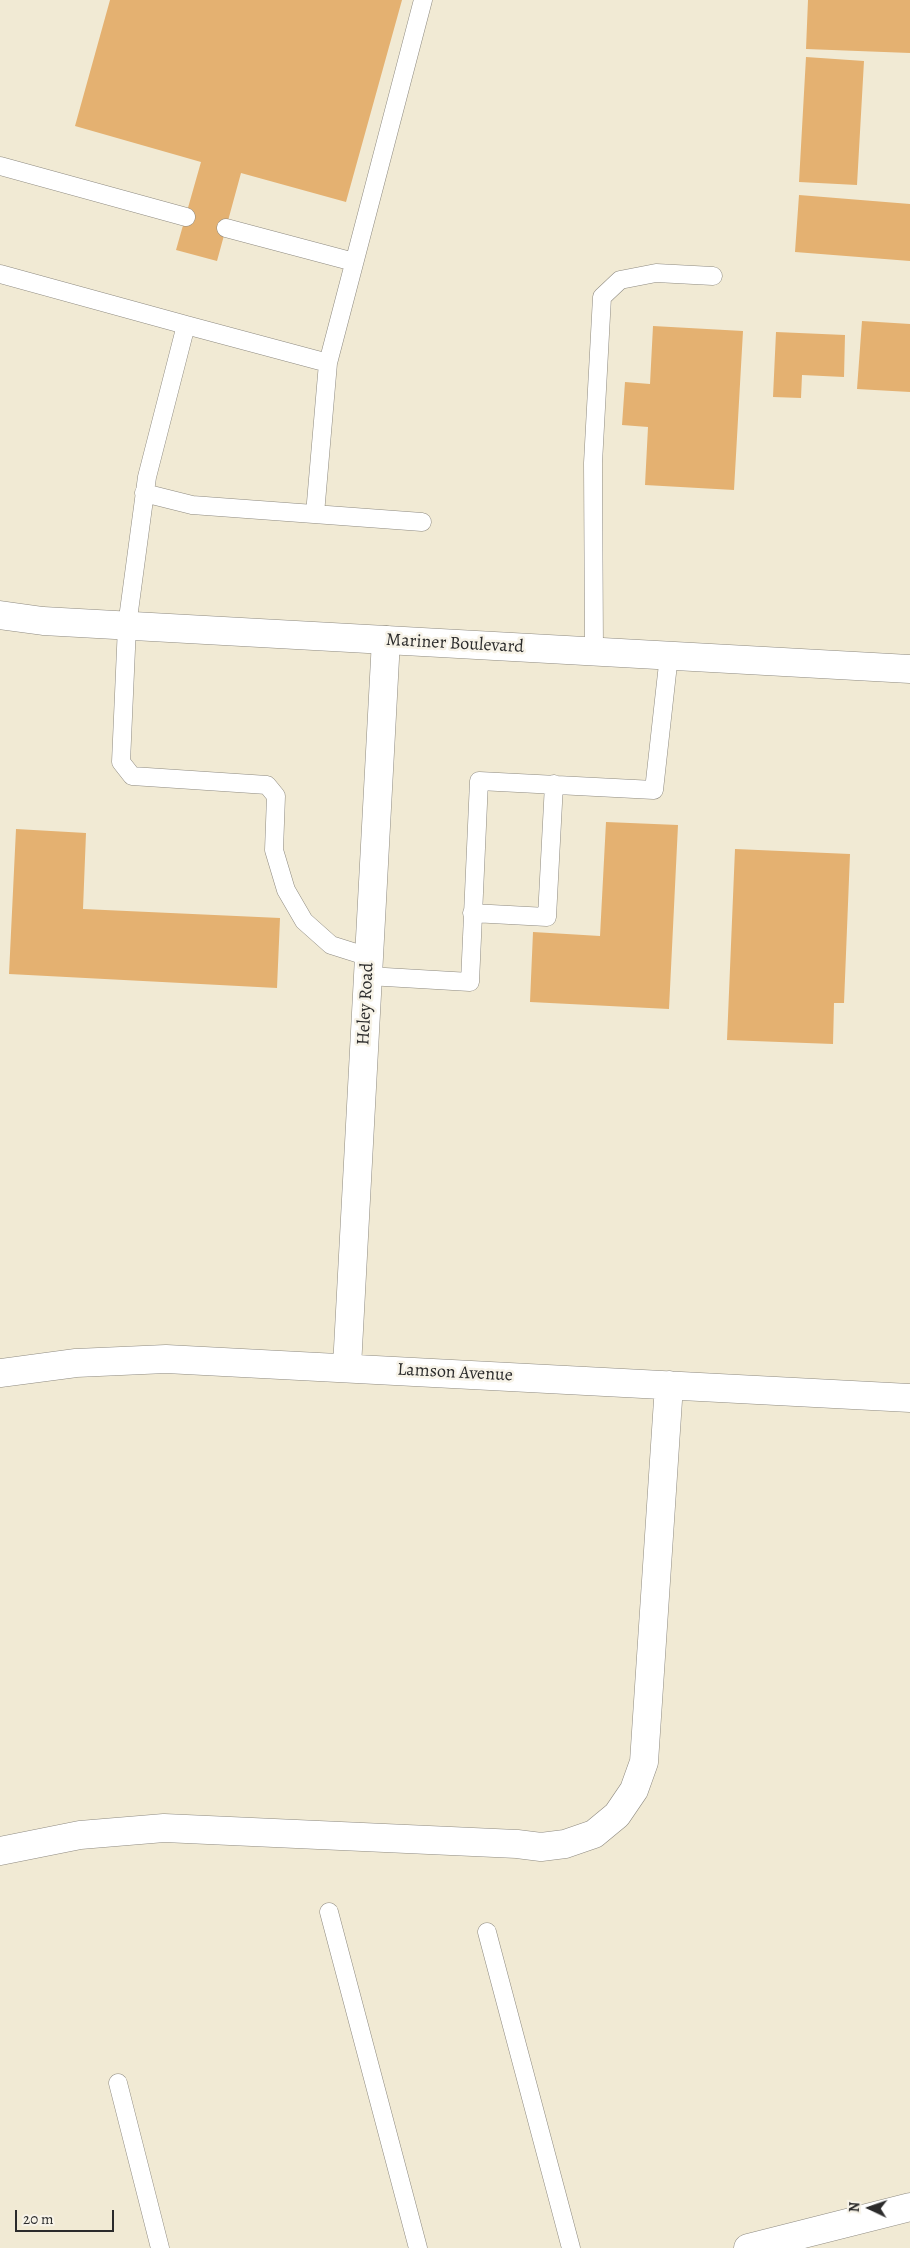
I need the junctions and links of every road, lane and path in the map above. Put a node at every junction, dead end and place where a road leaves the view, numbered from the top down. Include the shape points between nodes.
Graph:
1 (423, 0) edge
2 (0, 166) edge
3 (186, 217) dead end
4 (226, 228) dead end
5 (354, 262) junction
6 (0, 274) edge
7 (713, 276) dead end
8 (186, 325) junction
9 (328, 363) junction
10 (144, 493) junction
11 (315, 514) junction
12 (422, 522) dead end
13 (0, 615) edge
14 (127, 626) junction
15 (386, 640) junction
16 (594, 652) junction
17 (669, 656) junction
18 (910, 669) edge
19 (554, 784) junction
20 (472, 912) junction
21 (368, 967) junction
22 (347, 1368) junction
23 (0, 1373) edge
24 (669, 1385) junction
25 (910, 1398) edge
26 (0, 1851) edge
27 (329, 1912) dead end
28 (487, 1932) dead end
29 (118, 2083) dead end
30 (910, 2207) edge
31 (160, 2248) edge
32 (418, 2248) edge
33 (571, 2248) edge
34 (748, 2248) edge

1 - 5 lane
2 - 3 lane
4 - 5 lane
5 - 9 lane
6 - 8 lane
7 - 16 lane via 656,273 638,276 620,280 602,297 593,463
8 - 9 lane
8 - 10 lane
9 - 11 lane
10 - 11 lane via 192,505
10 - 14 lane
11 - 12 lane
13 - 14 street, Mariner Boulevard
14 - 15 street, Mariner Boulevard
14 - 21 lane via 121,762 132,776 267,785 276,796 274,850 286,890 304,921 331,945
15 - 16 street, Mariner Boulevard
15 - 21 street, Heley Road
16 - 17 street, Mariner Boulevard
17 - 18 street, Mariner Boulevard
17 - 19 lane via 654,790
19 - 20 lane via 479,781
19 - 20 lane via 547,917
20 - 21 lane via 470,982
21 - 22 street, Heley Road
22 - 23 street, Lamson Avenue via 166,1360 76,1364
22 - 24 street, Lamson Avenue
24 - 25 street, Lamson Avenue
24 - 26 street via 644,1762 634,1790 617,1815 594,1834 565,1844 541,1847 164,1828 80,1835
27 - 32 lane
28 - 33 lane
29 - 31 lane
30 - 34 street

